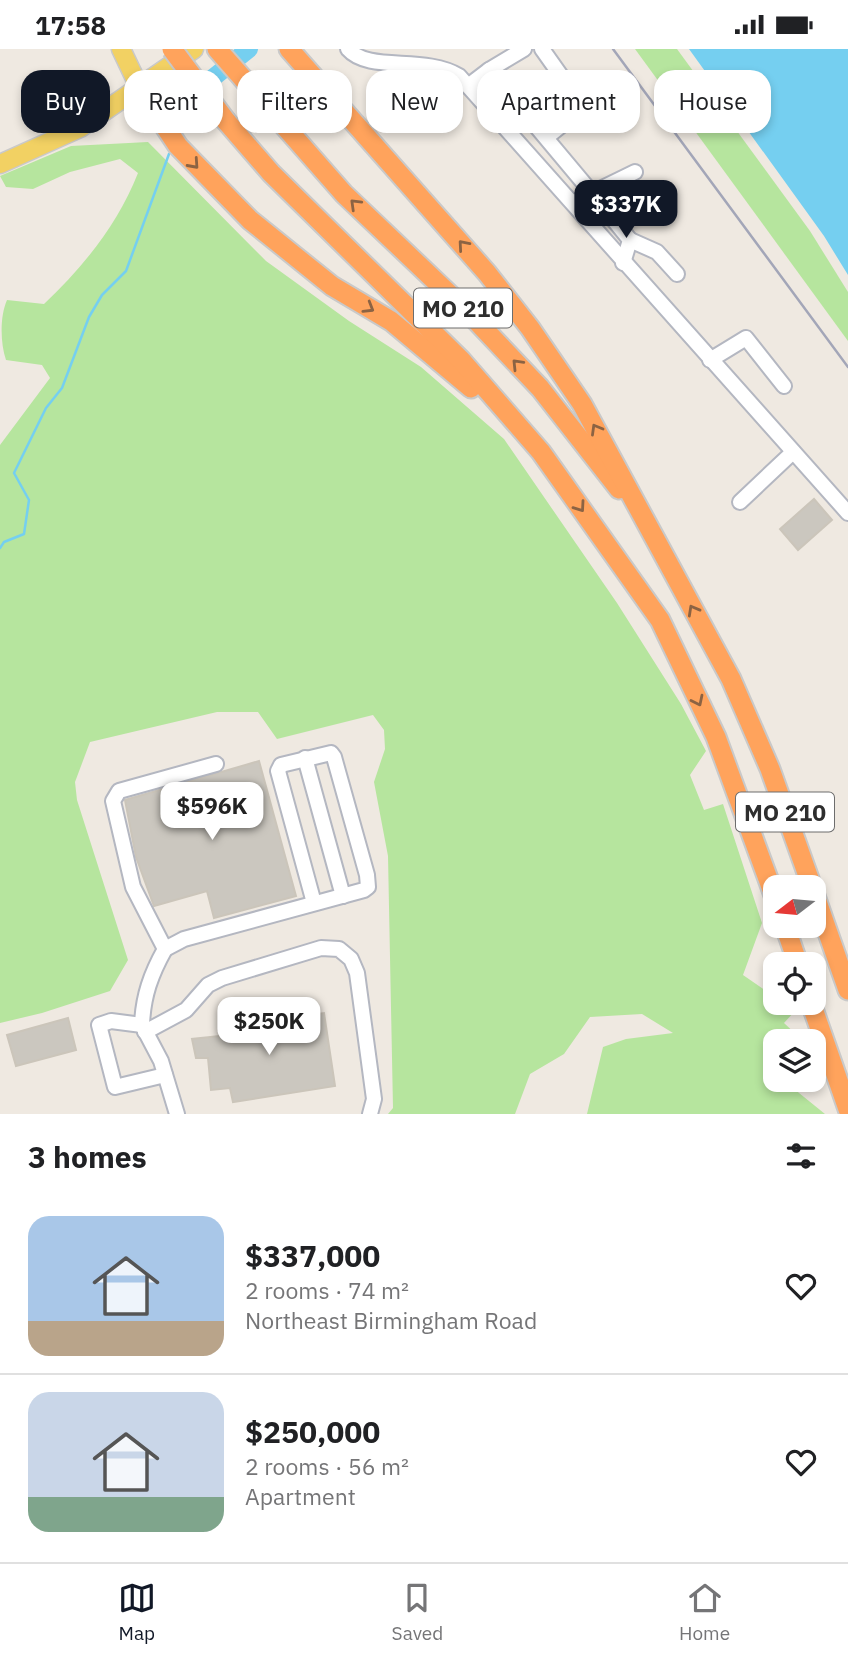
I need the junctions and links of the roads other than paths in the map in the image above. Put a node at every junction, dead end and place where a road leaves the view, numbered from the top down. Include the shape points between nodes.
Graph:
1 (121, 49) edge
2 (172, 49) edge
3 (194, 49) edge
4 (217, 49) edge
5 (289, 49) edge
6 (348, 49) edge
7 (524, 49) edge
8 (542, 49) edge
9 (131, 70) edge
10 (166, 70) edge
11 (491, 70) edge
12 (477, 80) edge
13 (468, 86) junction
14 (124, 99) edge
15 (169, 133) edge
16 (543, 133) edge
17 (547, 137) junction
18 (0, 164) edge
19 (635, 172) dead end
20 (592, 193) junction
21 (572, 203) junction
22 (630, 240) junction
23 (623, 263) junction
24 (677, 274) dead end
25 (710, 360) junction
26 (784, 386) dead end
27 (541, 451) junction
28 (793, 452) junction
29 (740, 502) dead end
30 (848, 513) edge
31 (651, 532) junction
32 (305, 758) junction
33 (216, 764) dead end
34 (767, 875) edge
35 (808, 875) edge
36 (342, 896) junction
37 (314, 903) junction
38 (826, 927) edge
39 (165, 949) junction
40 (848, 990) edge
41 (815, 1015) edge
42 (143, 1028) junction
43 (165, 1075) junction
44 (848, 1109) edge
45 (177, 1114) edge
46 (370, 1114) edge

1 - 9 main road
2 - 27 highway, MO 210, bridge via 271,173 461,360
3 - 10 main road
31 -> 4 highway, MO 210 via 540,388 344,194
31 -> 5 highway via 616,461 530,328 456,236
6 - 13 street via 368,61 442,67
7 - 11 street
8 - 17 street via 576,97 573,116
12 - 13 street
13 - 21 street
14 - 18 main road via 80,128
15 -> 27 highway via 250,220 332,286 391,321 446,364
16 - 17 street
17 - 20 street
19 - 20 street
20 - 21 street
20 - 22 street
21 - 23 street
22 - 23 street
22 - 24 street via 657,252
23 - 25 street
25 - 26 street via 746,338
25 - 28 street
27 -> 34 highway, MO 210 via 660,620 716,737
28 - 29 street
28 - 30 street
35 -> 31 highway, MO 210 via 736,691
32 - 36 street
32 - 36 street via 331,753 334,757 367,875 368,887
32 - 37 street via 281,765 278,771
33 - 39 street via 119,791 113,801 132,887
36 - 37 street
37 - 39 street via 184,939
38 - 40 highway
39 - 42 street via 146,991
41 - 44 highway
42 - 43 street
42 - 43 street via 111,1021 99,1025 115,1087
42 - 46 street via 186,1010 208,985 222,978 321,948 339,949 358,973 374,1099
43 - 45 street

